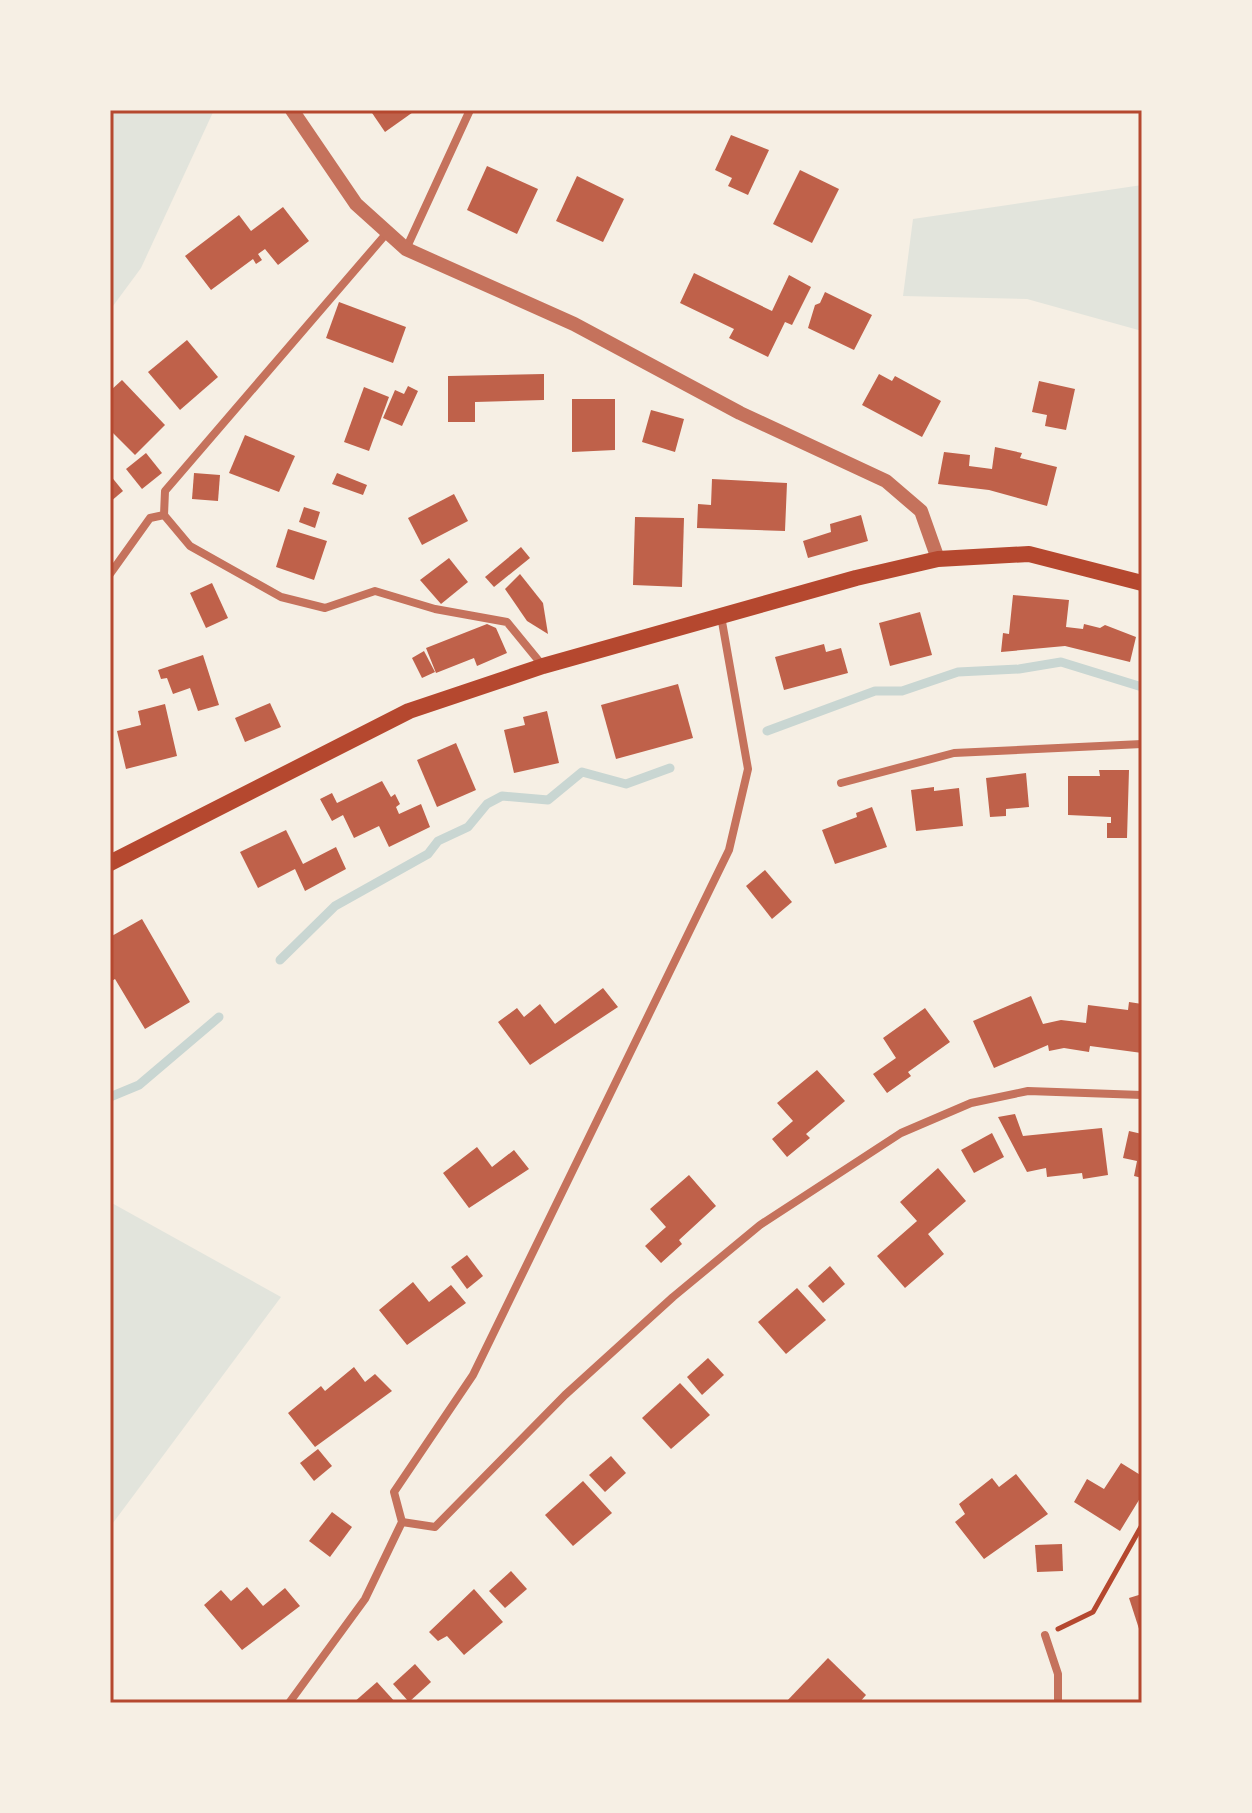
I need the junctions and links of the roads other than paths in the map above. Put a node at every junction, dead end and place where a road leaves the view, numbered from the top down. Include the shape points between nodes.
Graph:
1 (292, 110) edge
2 (470, 110) edge
3 (386, 234) junction
4 (406, 249) junction
5 (164, 515) junction
6 (938, 559) junction
7 (110, 574) edge
8 (1142, 583) edge
9 (721, 616) junction
10 (543, 666) junction
11 (1142, 744) edge
12 (841, 783) dead end
13 (110, 863) edge
14 (1142, 1095) edge
15 (402, 1522) junction
16 (1045, 1635) road end
17 (289, 1703) edge
18 (1058, 1703) edge

1 - 3 street via 356,204
2 - 4 street
3 - 4 street
3 - 5 street via 165,491
4 - 6 street via 574,324 740,413 886,481 921,511
5 - 7 street via 150,518
5 - 10 street via 190,546 281,597 325,608 375,591 507,622
6 - 8 main road via 1029,554
6 - 9 main road
9 - 10 main road
9 - 15 street via 748,769 729,850 473,1375 394,1492
10 - 13 main road via 409,711
11 - 12 street via 954,753
14 - 15 street via 1028,1091 971,1103 901,1133 760,1225 673,1297 565,1395 435,1527
15 - 17 street via 365,1599
16 - 18 street via 1058,1674

